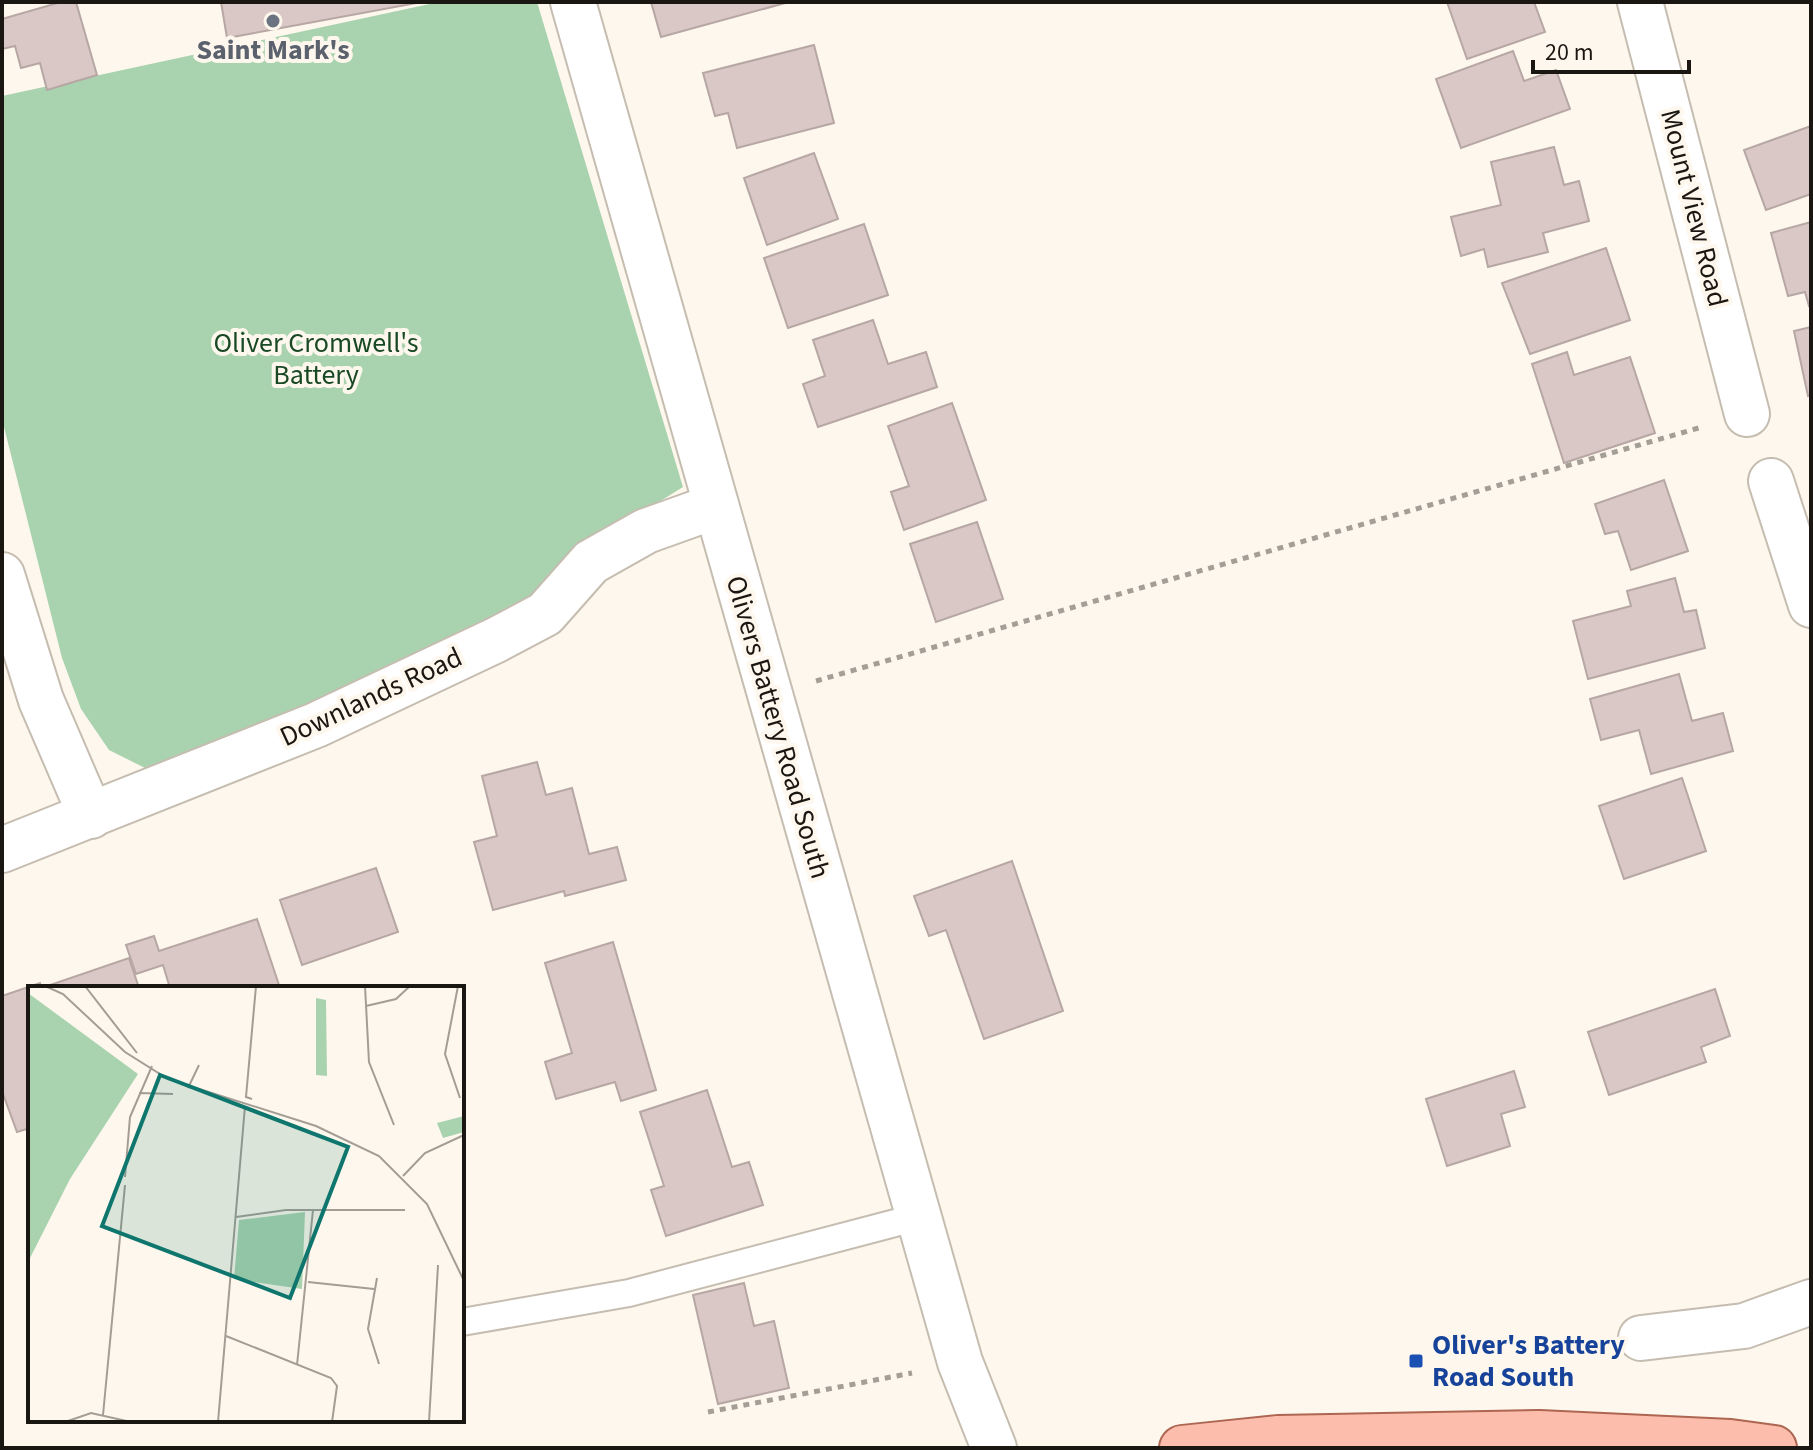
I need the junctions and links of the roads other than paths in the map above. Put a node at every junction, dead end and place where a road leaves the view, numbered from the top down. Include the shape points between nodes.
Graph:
1 (1640, 2) edge
2 (576, 4) edge
3 (1747, 414) road end
4 (1771, 481) dead end
5 (716, 506) junction
6 (2, 575) edge
7 (1811, 605) edge
8 (91, 816) junction
9 (2, 850) edge
10 (918, 1217) junction
11 (1811, 1302) edge
12 (464, 1322) edge
13 (1641, 1338) dead end
14 (1380, 1435) junction
15 (1538, 1440) edge
16 (994, 1448) edge
17 (1182, 1448) edge
18 (1473, 1448) edge
19 (1774, 1448) edge

1 - 3 street, Mount View Road
2 - 5 street, Olivers Battery Road South
4 - 7 street
5 - 8 street, Downlands Road via 646,531 591,562 545,614 496,640 316,725
5 - 10 street, Olivers Battery Road South
6 - 8 street via 41,700
8 - 9 street, Downlands Road
10 - 12 lane via 629,1293
10 - 16 street, Olivers Battery Road South via 960,1362
11 - 13 street via 1744,1326
14 - 15 main road
14 - 17 main road
14 - 18 main road
15 - 19 main road via 1730,1442

